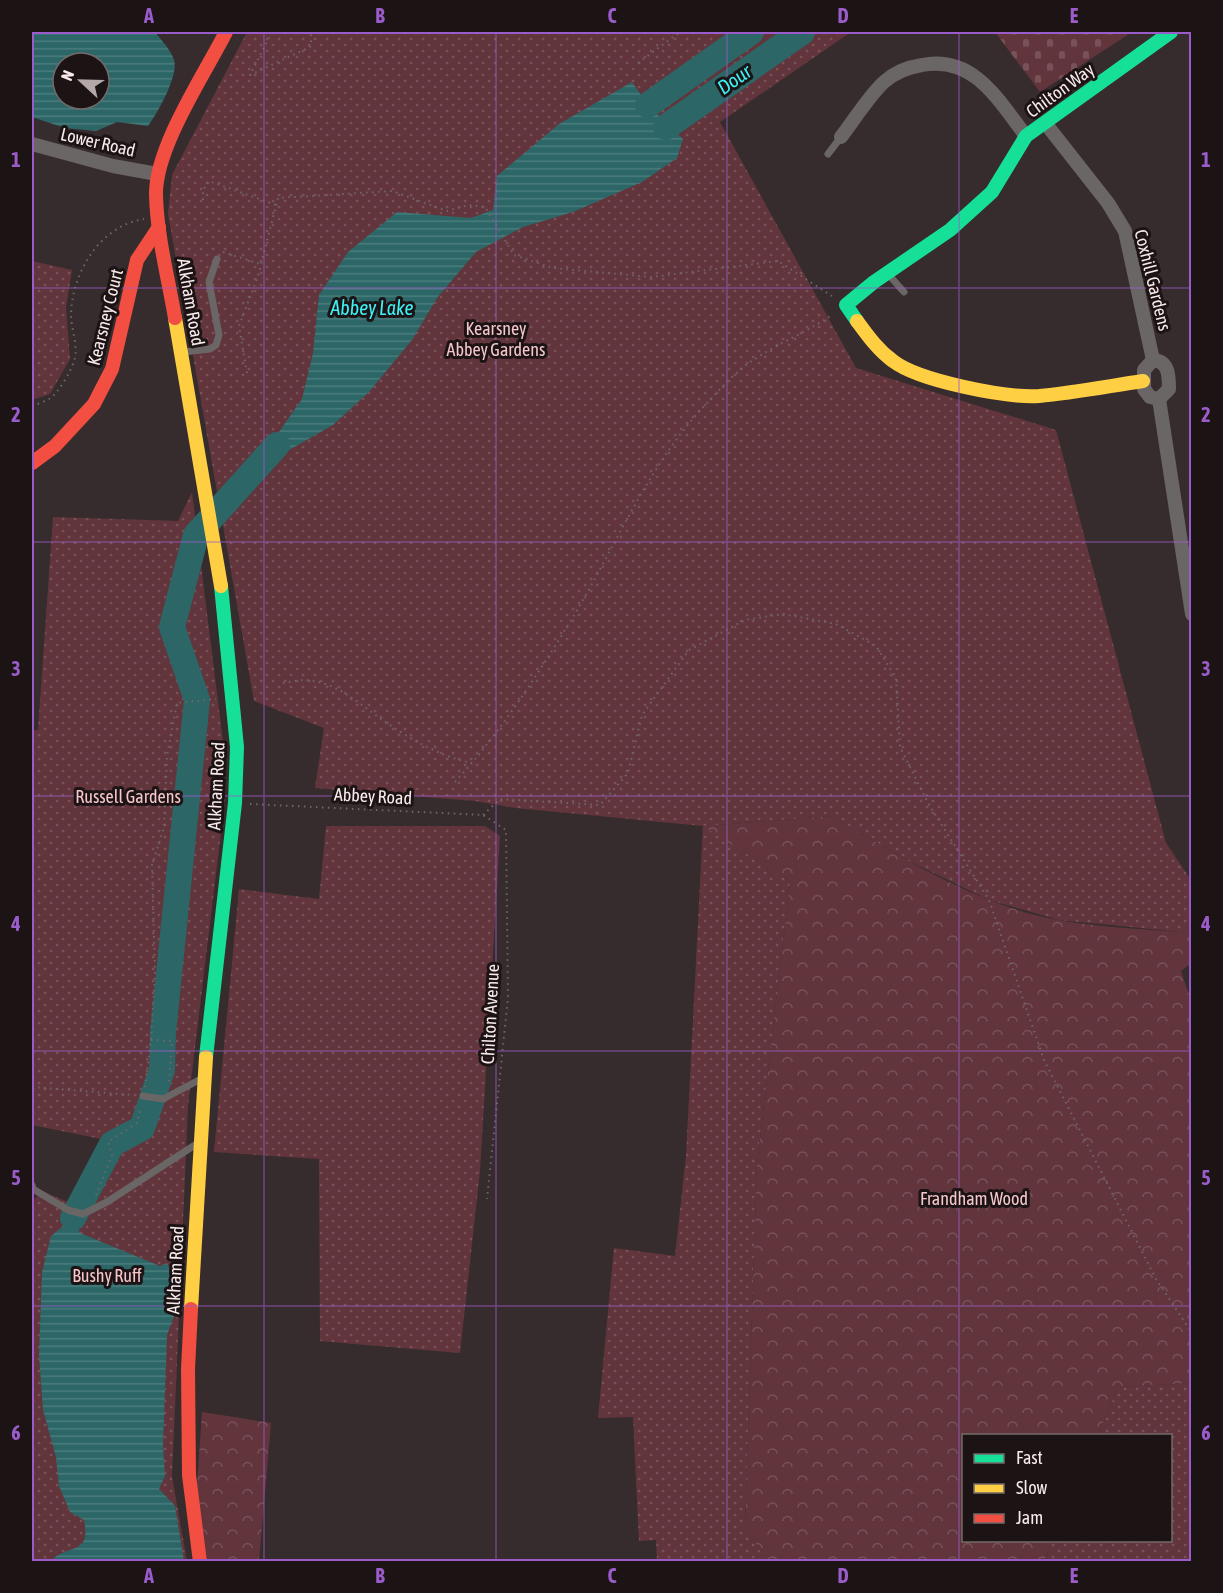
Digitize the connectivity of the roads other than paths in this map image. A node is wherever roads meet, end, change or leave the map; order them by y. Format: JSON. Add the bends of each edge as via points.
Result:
{"nodes":[{"id":1,"x":226,"y":32,"type":"edge"},
{"id":2,"x":1171,"y":32,"type":"edge"},
{"id":3,"x":1046,"y":124,"type":"junction"},
{"id":4,"x":1026,"y":136,"type":"junction"},
{"id":5,"x":841,"y":137,"type":"joint"},
{"id":6,"x":32,"y":144,"type":"edge"},
{"id":7,"x":828,"y":154,"type":"dead end"},
{"id":8,"x":157,"y":174,"type":"junction"},
{"id":9,"x":159,"y":222,"type":"junction"},
{"id":10,"x":217,"y":259,"type":"road end"},
{"id":11,"x":887,"y":273,"type":"junction"},
{"id":12,"x":904,"y":292,"type":"dead end"},
{"id":13,"x":181,"y":352,"type":"junction"},
{"id":14,"x":1153,"y":360,"type":"junction"},
{"id":15,"x":1143,"y":381,"type":"junction"},
{"id":16,"x":1160,"y":399,"type":"junction"},
{"id":17,"x":32,"y":463,"type":"edge"},
{"id":18,"x":1191,"y":615,"type":"edge"},
{"id":19,"x":204,"y":1078,"type":"junction"},
{"id":20,"x":143,"y":1096,"type":"road end"},
{"id":21,"x":200,"y":1141,"type":"junction"},
{"id":22,"x":32,"y":1185,"type":"edge"},
{"id":23,"x":200,"y":1562,"type":"edge"}],
"edges":[{"from":1,"to":8,"type":"street","name":"Alkham Road","via":[[163,154]]},
{"from":2,"to":3,"type":"street","name":"Chilton Way"},
{"from":3,"to":4,"type":"street","name":"Chilton Way"},
{"from":3,"to":14,"type":"street","name":"Coxhill Gardens","via":[[1125,231]]},
{"from":4,"to":5,"type":"street","via":[[975,75],[957,66],[932,63],[909,67],[885,82]]},
{"from":4,"to":11,"type":"street","name":"Chilton Way","via":[[992,192],[950,230]]},
{"from":5,"to":7,"type":"lane"},
{"from":6,"to":8,"type":"street","name":"Lower Road"},
{"from":8,"to":9,"type":"street","name":"Alkham Road"},
{"from":9,"to":13,"type":"street","name":"Alkham Road"},
{"from":9,"to":17,"type":"street","name":"Kearsney Court","via":[[137,260],[112,369],[94,404],[56,446]]},
{"from":10,"to":13,"type":"lane","via":[[209,282],[219,335],[216,345]]},
{"from":11,"to":12,"type":"lane"},
{"from":11,"to":15,"type":"street","name":"Chilton Way","via":[[846,305],[872,342],[895,363],[974,389],[1036,396]]},
{"from":13,"to":19,"type":"street","name":"Alkham Road","via":[[219,567],[237,747],[235,803]]},
{"from":14,"to":15,"type":"street","via":[[1144,370]]},
{"from":14,"to":16,"type":"street","name":"Coxhill Gardens","via":[[1166,366],[1169,375],[1169,389]]},
{"from":15,"to":16,"type":"street","via":[[1150,397]]},
{"from":16,"to":18,"type":"street","name":"Coxhill Gardens"},
{"from":19,"to":20,"type":"lane","via":[[164,1099]]},
{"from":19,"to":21,"type":"street","name":"Alkham Road"},
{"from":21,"to":22,"type":"lane","via":[[86,1213],[68,1210]]},
{"from":21,"to":23,"type":"street","name":"Alkham Road","via":[[188,1369],[189,1475]]}]}
